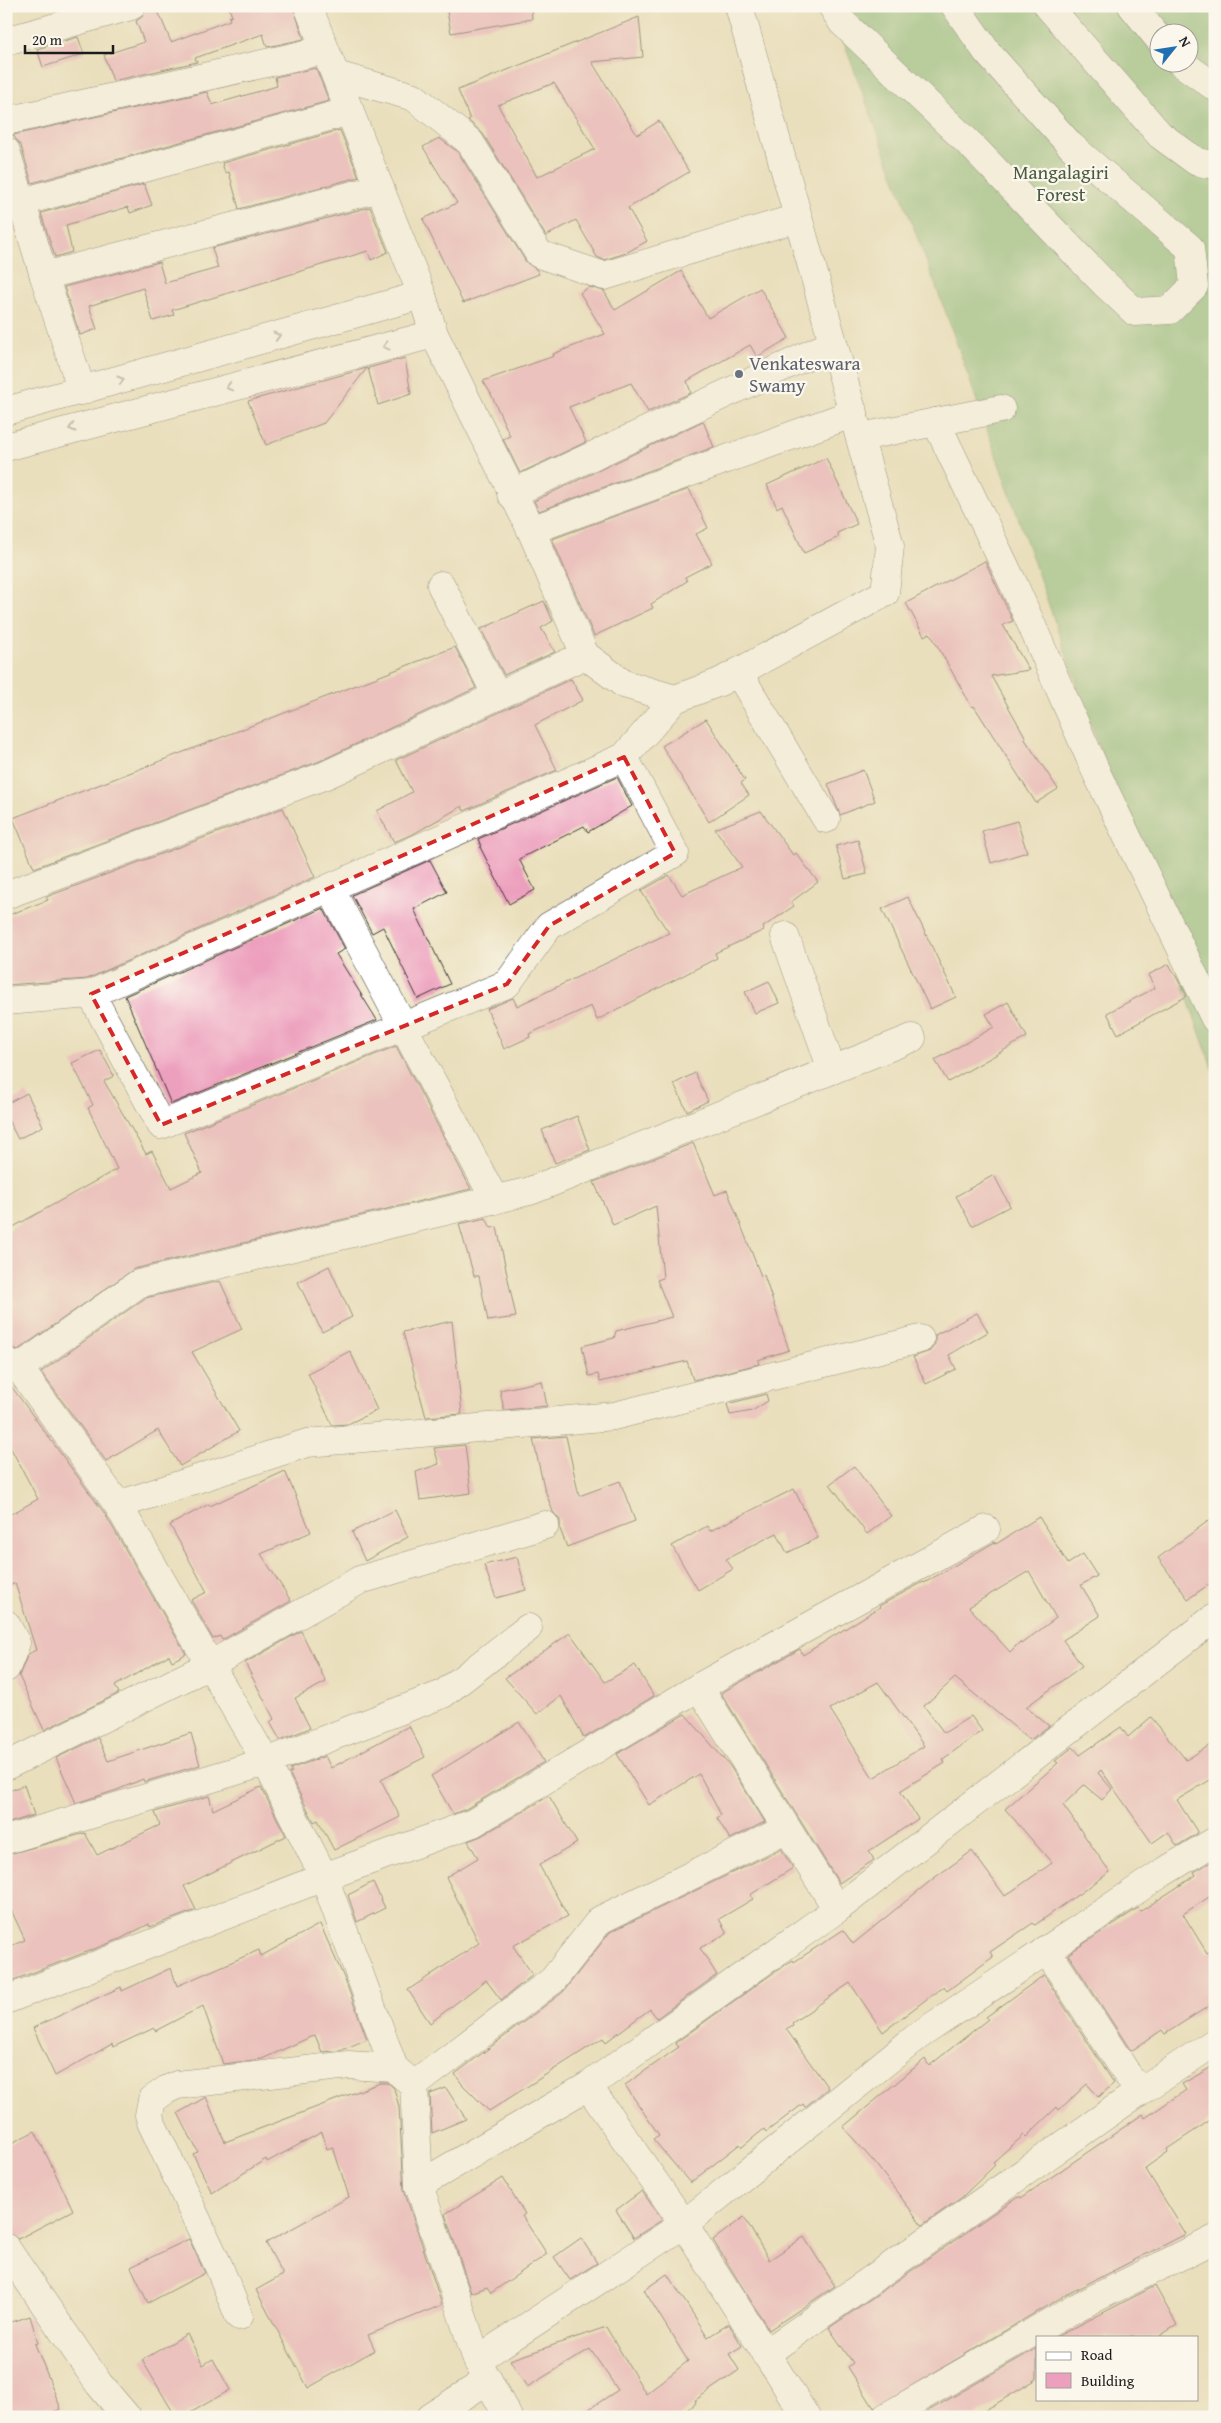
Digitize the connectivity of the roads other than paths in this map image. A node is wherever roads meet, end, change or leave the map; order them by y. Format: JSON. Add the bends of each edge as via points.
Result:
{"nodes":[{"id":1,"x":131,"y":6,"type":"edge"},
{"id":2,"x":308,"y":6,"type":"edge"},
{"id":3,"x":739,"y":6,"type":"edge"},
{"id":4,"x":832,"y":6,"type":"edge"},
{"id":5,"x":955,"y":6,"type":"edge"},
{"id":6,"x":1048,"y":6,"type":"edge"},
{"id":7,"x":1132,"y":6,"type":"edge"},
{"id":8,"x":1148,"y":26,"type":"edge"},
{"id":9,"x":6,"y":41,"type":"edge"},
{"id":10,"x":325,"y":50,"type":"junction"},
{"id":11,"x":1194,"y":72,"type":"edge"},
{"id":12,"x":336,"y":75,"type":"junction"},
{"id":13,"x":1215,"y":87,"type":"edge"},
{"id":14,"x":350,"y":111,"type":"junction"},
{"id":15,"x":6,"y":121,"type":"edge"},
{"id":16,"x":6,"y":150,"type":"edge"},
{"id":17,"x":1215,"y":165,"type":"edge"},
{"id":18,"x":380,"y":188,"type":"junction"},
{"id":19,"x":22,"y":202,"type":"junction"},
{"id":20,"x":797,"y":218,"type":"junction"},
{"id":21,"x":44,"y":276,"type":"junction"},
{"id":22,"x":422,"y":296,"type":"junction"},
{"id":23,"x":434,"y":334,"type":"junction"},
{"id":24,"x":832,"y":344,"type":"junction"},
{"id":25,"x":82,"y":391,"type":"junction"},
{"id":26,"x":1001,"y":409,"type":"dead end"},
{"id":27,"x":6,"y":411,"type":"edge"},
{"id":28,"x":936,"y":422,"type":"junction"},
{"id":29,"x":858,"y":425,"type":"junction"},
{"id":30,"x":6,"y":447,"type":"edge"},
{"id":31,"x":512,"y":494,"type":"junction"},
{"id":32,"x":531,"y":530,"type":"junction"},
{"id":33,"x":441,"y":585,"type":"dead end"},
{"id":34,"x":585,"y":654,"type":"junction"},
{"id":35,"x":738,"y":672,"type":"junction"},
{"id":36,"x":497,"y":696,"type":"junction"},
{"id":37,"x":675,"y":699,"type":"junction"},
{"id":38,"x":624,"y":757,"type":"junction"},
{"id":39,"x":826,"y":819,"type":"dead end"},
{"id":40,"x":330,"y":888,"type":"junction"},
{"id":41,"x":6,"y":895,"type":"edge"},
{"id":42,"x":785,"y":936,"type":"dead end"},
{"id":43,"x":91,"y":994,"type":"junction"},
{"id":44,"x":6,"y":1001,"type":"edge"},
{"id":45,"x":1215,"y":1019,"type":"edge"},
{"id":46,"x":404,"y":1026,"type":"junction"},
{"id":47,"x":912,"y":1038,"type":"dead end"},
{"id":48,"x":832,"y":1070,"type":"junction"},
{"id":49,"x":495,"y":1200,"type":"junction"},
{"id":50,"x":920,"y":1338,"type":"dead end"},
{"id":51,"x":13,"y":1365,"type":"edge"},
{"id":52,"x":118,"y":1506,"type":"junction"},
{"id":53,"x":545,"y":1525,"type":"dead end"},
{"id":54,"x":986,"y":1529,"type":"dead end"},
{"id":55,"x":1215,"y":1617,"type":"edge"},
{"id":56,"x":6,"y":1624,"type":"edge"},
{"id":57,"x":528,"y":1628,"type":"dead end"},
{"id":58,"x":210,"y":1665,"type":"junction"},
{"id":59,"x":6,"y":1668,"type":"edge"},
{"id":60,"x":699,"y":1687,"type":"junction"},
{"id":61,"x":266,"y":1762,"type":"junction"},
{"id":62,"x":6,"y":1766,"type":"edge"},
{"id":63,"x":786,"y":1829,"type":"junction"},
{"id":64,"x":6,"y":1840,"type":"edge"},
{"id":65,"x":1215,"y":1841,"type":"edge"},
{"id":66,"x":324,"y":1877,"type":"junction"},
{"id":67,"x":837,"y":1908,"type":"junction"},
{"id":68,"x":1046,"y":1949,"type":"junction"},
{"id":69,"x":6,"y":2000,"type":"edge"},
{"id":70,"x":1215,"y":2042,"type":"edge"},
{"id":71,"x":404,"y":2076,"type":"junction"},
{"id":72,"x":588,"y":2086,"type":"junction"},
{"id":73,"x":1139,"y":2092,"type":"junction"},
{"id":74,"x":419,"y":2185,"type":"junction"},
{"id":75,"x":684,"y":2224,"type":"junction"},
{"id":76,"x":1215,"y":2239,"type":"edge"},
{"id":77,"x":6,"y":2248,"type":"edge"},
{"id":78,"x":239,"y":2316,"type":"dead end"},
{"id":79,"x":765,"y":2354,"type":"junction"},
{"id":80,"x":482,"y":2370,"type":"junction"},
{"id":81,"x":127,"y":2417,"type":"edge"},
{"id":82,"x":430,"y":2417,"type":"edge"},
{"id":83,"x":508,"y":2417,"type":"edge"},
{"id":84,"x":806,"y":2417,"type":"edge"},
{"id":85,"x":886,"y":2417,"type":"edge"}],
"edges":[{"from":1,"to":9,"type":"street"},
{"from":2,"to":10,"type":"street"},
{"from":3,"to":20,"type":"street"},
{"from":4,"to":5,"type":"street","via":[[842,22],[974,148],[1135,312],[1170,310],[1194,286],[1190,248],[1071,146],[987,52]]},
{"from":6,"to":17,"type":"street","via":[[1160,134],[1197,162]]},
{"from":7,"to":8,"type":"street"},
{"from":10,"to":12,"type":"street"},
{"from":10,"to":15,"type":"street"},
{"from":11,"to":13,"type":"street"},
{"from":12,"to":14,"type":"street"},
{"from":12,"to":20,"type":"street","via":[[414,97],[470,142],[539,254],[604,276]]},
{"from":14,"to":18,"type":"street"},
{"from":14,"to":19,"type":"street"},
{"from":16,"to":19,"type":"street"},
{"from":18,"to":21,"type":"street"},
{"from":18,"to":22,"type":"street"},
{"from":19,"to":21,"type":"street"},
{"from":20,"to":24,"type":"street"},
{"from":21,"to":25,"type":"street"},
{"from":22,"to":23,"type":"street"},
{"from":25,"to":22,"type":"street","one_way":true},
{"from":23,"to":30,"type":"street","one_way":true},
{"from":23,"to":31,"type":"street"},
{"from":24,"to":29,"type":"street"},
{"from":24,"to":31,"type":"street"},
{"from":25,"to":27,"type":"street"},
{"from":26,"to":28,"type":"street"},
{"from":28,"to":29,"type":"street"},
{"from":28,"to":45,"type":"street","via":[[1014,585],[1098,776]]},
{"from":29,"to":32,"type":"street"},
{"from":29,"to":35,"type":"street","via":[[890,546],[885,593]]},
{"from":31,"to":32,"type":"street"},
{"from":32,"to":34,"type":"street"},
{"from":33,"to":36,"type":"street"},
{"from":34,"to":36,"type":"street"},
{"from":34,"to":37,"type":"street","via":[[624,684]]},
{"from":35,"to":37,"type":"street"},
{"from":35,"to":39,"type":"street"},
{"from":36,"to":41,"type":"street","via":[[326,775]]},
{"from":37,"to":38,"type":"street"},
{"from":38,"to":40,"type":"street"},
{"from":38,"to":46,"type":"street","via":[[675,853],[549,926],[507,984]]},
{"from":40,"to":43,"type":"street"},
{"from":40,"to":46,"type":"street"},
{"from":42,"to":48,"type":"street"},
{"from":43,"to":44,"type":"street"},
{"from":43,"to":46,"type":"street","via":[[161,1125]]},
{"from":46,"to":49,"type":"street"},
{"from":47,"to":48,"type":"street"},
{"from":48,"to":49,"type":"street","via":[[530,1191]]},
{"from":49,"to":51,"type":"street","via":[[138,1284]]},
{"from":50,"to":52,"type":"street","via":[[614,1416],[307,1443]]},
{"from":51,"to":52,"type":"street"},
{"from":52,"to":58,"type":"street"},
{"from":53,"to":58,"type":"street","via":[[360,1580]]},
{"from":54,"to":60,"type":"street"},
{"from":55,"to":67,"type":"street"},
{"from":56,"to":59,"type":"street","via":[[16,1643]]},
{"from":57,"to":61,"type":"street","via":[[443,1694]]},
{"from":58,"to":61,"type":"street"},
{"from":58,"to":62,"type":"street"},
{"from":60,"to":63,"type":"street"},
{"from":60,"to":66,"type":"street","via":[[473,1823]]},
{"from":61,"to":64,"type":"street"},
{"from":61,"to":66,"type":"street"},
{"from":63,"to":67,"type":"street"},
{"from":63,"to":71,"type":"street","via":[[600,1920],[553,1980]]},
{"from":65,"to":68,"type":"street"},
{"from":66,"to":69,"type":"street"},
{"from":66,"to":71,"type":"street"},
{"from":67,"to":72,"type":"street"},
{"from":68,"to":73,"type":"street"},
{"from":68,"to":75,"type":"street","via":[[918,2036]]},
{"from":70,"to":73,"type":"street"},
{"from":71,"to":74,"type":"street"},
{"from":71,"to":78,"type":"street","via":[[349,2065],[177,2085],[152,2100],[151,2122]]},
{"from":72,"to":74,"type":"street"},
{"from":72,"to":75,"type":"street"},
{"from":73,"to":79,"type":"street"},
{"from":74,"to":80,"type":"street"},
{"from":75,"to":79,"type":"street"},
{"from":75,"to":80,"type":"street"},
{"from":76,"to":85,"type":"street","via":[[1075,2308]]},
{"from":77,"to":81,"type":"street","via":[[99,2384]]},
{"from":79,"to":84,"type":"street"},
{"from":80,"to":82,"type":"street"},
{"from":80,"to":83,"type":"street"}]}
